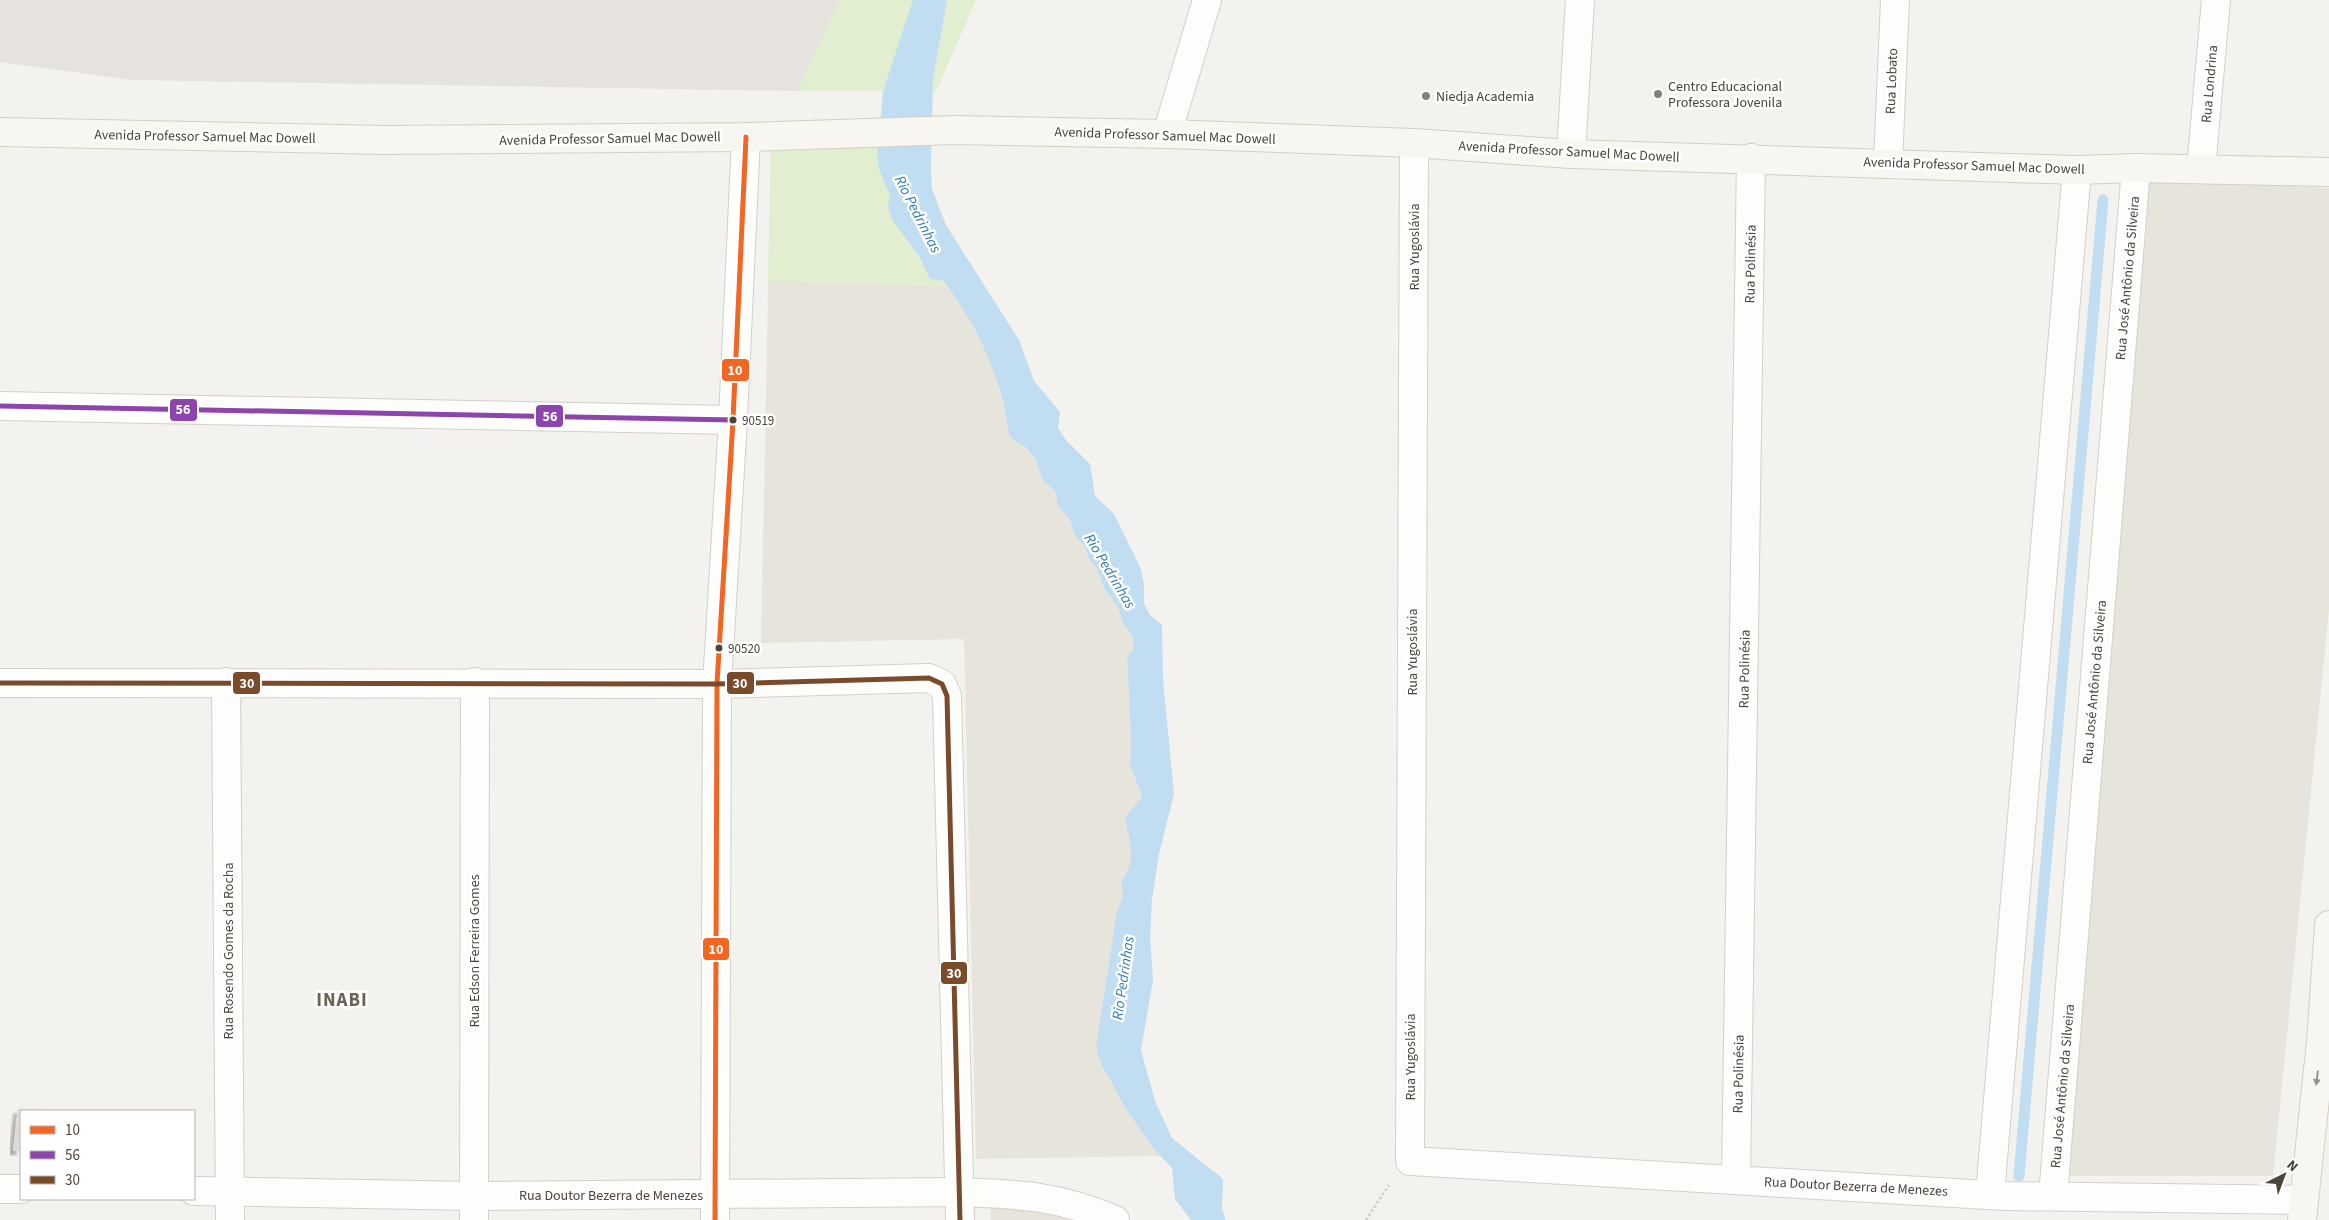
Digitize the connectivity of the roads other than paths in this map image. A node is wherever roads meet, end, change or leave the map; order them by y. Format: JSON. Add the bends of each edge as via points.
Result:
{"nodes":[{"id":1,"x":1207,"y":0,"type":"edge"},
{"id":2,"x":1580,"y":0,"type":"edge"},
{"id":3,"x":1895,"y":0,"type":"edge"},
{"id":4,"x":2216,"y":0,"type":"edge"},
{"id":5,"x":0,"y":132,"type":"edge"},
{"id":6,"x":1167,"y":134,"type":"junction"},
{"id":7,"x":746,"y":137,"type":"junction"},
{"id":8,"x":1414,"y":143,"type":"junction"},
{"id":9,"x":1571,"y":154,"type":"junction"},
{"id":10,"x":1751,"y":158,"type":"junction"},
{"id":11,"x":1888,"y":163,"type":"junction"},
{"id":12,"x":2136,"y":168,"type":"junction"},
{"id":13,"x":2201,"y":169,"type":"junction"},
{"id":14,"x":2077,"y":170,"type":"junction"},
{"id":15,"x":2329,"y":172,"type":"edge"},
{"id":16,"x":0,"y":406,"type":"edge"},
{"id":17,"x":733,"y":420,"type":"junction"},
{"id":18,"x":0,"y":682,"type":"edge"},
{"id":19,"x":226,"y":682,"type":"junction"},
{"id":20,"x":475,"y":682,"type":"junction"},
{"id":21,"x":717,"y":684,"type":"junction"},
{"id":22,"x":2329,"y":925,"type":"edge"},
{"id":23,"x":2325,"y":1044,"type":"edge"},
{"id":24,"x":1410,"y":1161,"type":"joint"},
{"id":25,"x":1736,"y":1179,"type":"junction"},
{"id":26,"x":0,"y":1189,"type":"edge"},
{"id":27,"x":20,"y":1189,"type":"edge"},
{"id":28,"x":195,"y":1191,"type":"edge"},
{"id":29,"x":230,"y":1192,"type":"junction"},
{"id":30,"x":960,"y":1192,"type":"junction"},
{"id":31,"x":2053,"y":1196,"type":"junction"},
{"id":32,"x":1999,"y":1203,"type":"edge"},
{"id":33,"x":715,"y":1207,"type":"edge"},
{"id":34,"x":474,"y":1208,"type":"edge"},
{"id":35,"x":2302,"y":1210,"type":"edge"},
{"id":36,"x":230,"y":1220,"type":"edge"},
{"id":37,"x":960,"y":1220,"type":"edge"},
{"id":38,"x":1115,"y":1220,"type":"edge"}],
"edges":[{"from":1,"to":6,"type":"street"},
{"from":2,"to":9,"type":"street"},
{"from":3,"to":11,"type":"street","name":"Rua Lobato"},
{"from":4,"to":13,"type":"street","name":"Rua Londrina"},
{"from":5,"to":7,"type":"street","name":"Avenida Professor Samuel Mac Dowell","via":[[385,140]]},
{"from":6,"to":7,"type":"street","name":"Avenida Professor Samuel Mac Dowell","via":[[955,130]]},
{"from":6,"to":8,"type":"street","name":"Avenida Professor Samuel Mac Dowell"},
{"from":7,"to":17,"type":"street"},
{"from":8,"to":9,"type":"street","name":"Avenida Professor Samuel Mac Dowell"},
{"from":8,"to":24,"type":"street","name":"Rua Yugoslávia"},
{"from":9,"to":10,"type":"street","name":"Avenida Professor Samuel Mac Dowell"},
{"from":10,"to":11,"type":"street","name":"Avenida Professor Samuel Mac Dowell"},
{"from":10,"to":25,"type":"street","name":"Rua Polinésia"},
{"from":11,"to":14,"type":"street","name":"Avenida Professor Samuel Mac Dowell"},
{"from":12,"to":13,"type":"street","name":"Avenida Professor Samuel Mac Dowell"},
{"from":12,"to":14,"type":"street","name":"Avenida Professor Samuel Mac Dowell"},
{"from":12,"to":31,"type":"street","name":"Rua José Antônio da Silveira"},
{"from":13,"to":15,"type":"street","name":"Avenida Professor Samuel Mac Dowell"},
{"from":14,"to":32,"type":"street"},
{"from":16,"to":17,"type":"street"},
{"from":17,"to":21,"type":"street"},
{"from":18,"to":19,"type":"street"},
{"from":19,"to":20,"type":"street"},
{"from":19,"to":29,"type":"street","name":"Rua Rosendo Gomes da Rocha"},
{"from":20,"to":21,"type":"street"},
{"from":20,"to":34,"type":"street","name":"Rua Edson Ferreira Gomes"},
{"from":21,"to":30,"type":"street","via":[[929,678],[942,684],[947,696]]},
{"from":21,"to":33,"type":"street"},
{"from":22,"to":23,"type":"street"},
{"from":23,"to":35,"type":"street","one_way":true},
{"from":24,"to":25,"type":"street","name":"Rua Doutor Bezerra de Menezes"},
{"from":25,"to":32,"type":"street","name":"Rua Doutor Bezerra de Menezes"},
{"from":26,"to":27,"type":"street"},
{"from":28,"to":29,"type":"street","name":"Rua Doutor Bezerra de Menezes"},
{"from":29,"to":34,"type":"street","name":"Rua Doutor Bezerra de Menezes"},
{"from":29,"to":36,"type":"street","name":"Rua Rosendo Gomes da Rocha"},
{"from":30,"to":33,"type":"street","name":"Rua Doutor Bezerra de Menezes"},
{"from":30,"to":37,"type":"street"},
{"from":30,"to":38,"type":"street","name":"Rua Doutor Bezerra de Menezes","via":[[1030,1195],[1086,1207]]},
{"from":31,"to":32,"type":"street","name":"Rua Doutor Bezerra de Menezes"},
{"from":31,"to":35,"type":"street","name":"Rua Doutor Bezerra de Menezes"},
{"from":33,"to":34,"type":"street","name":"Rua Doutor Bezerra de Menezes"}]}
